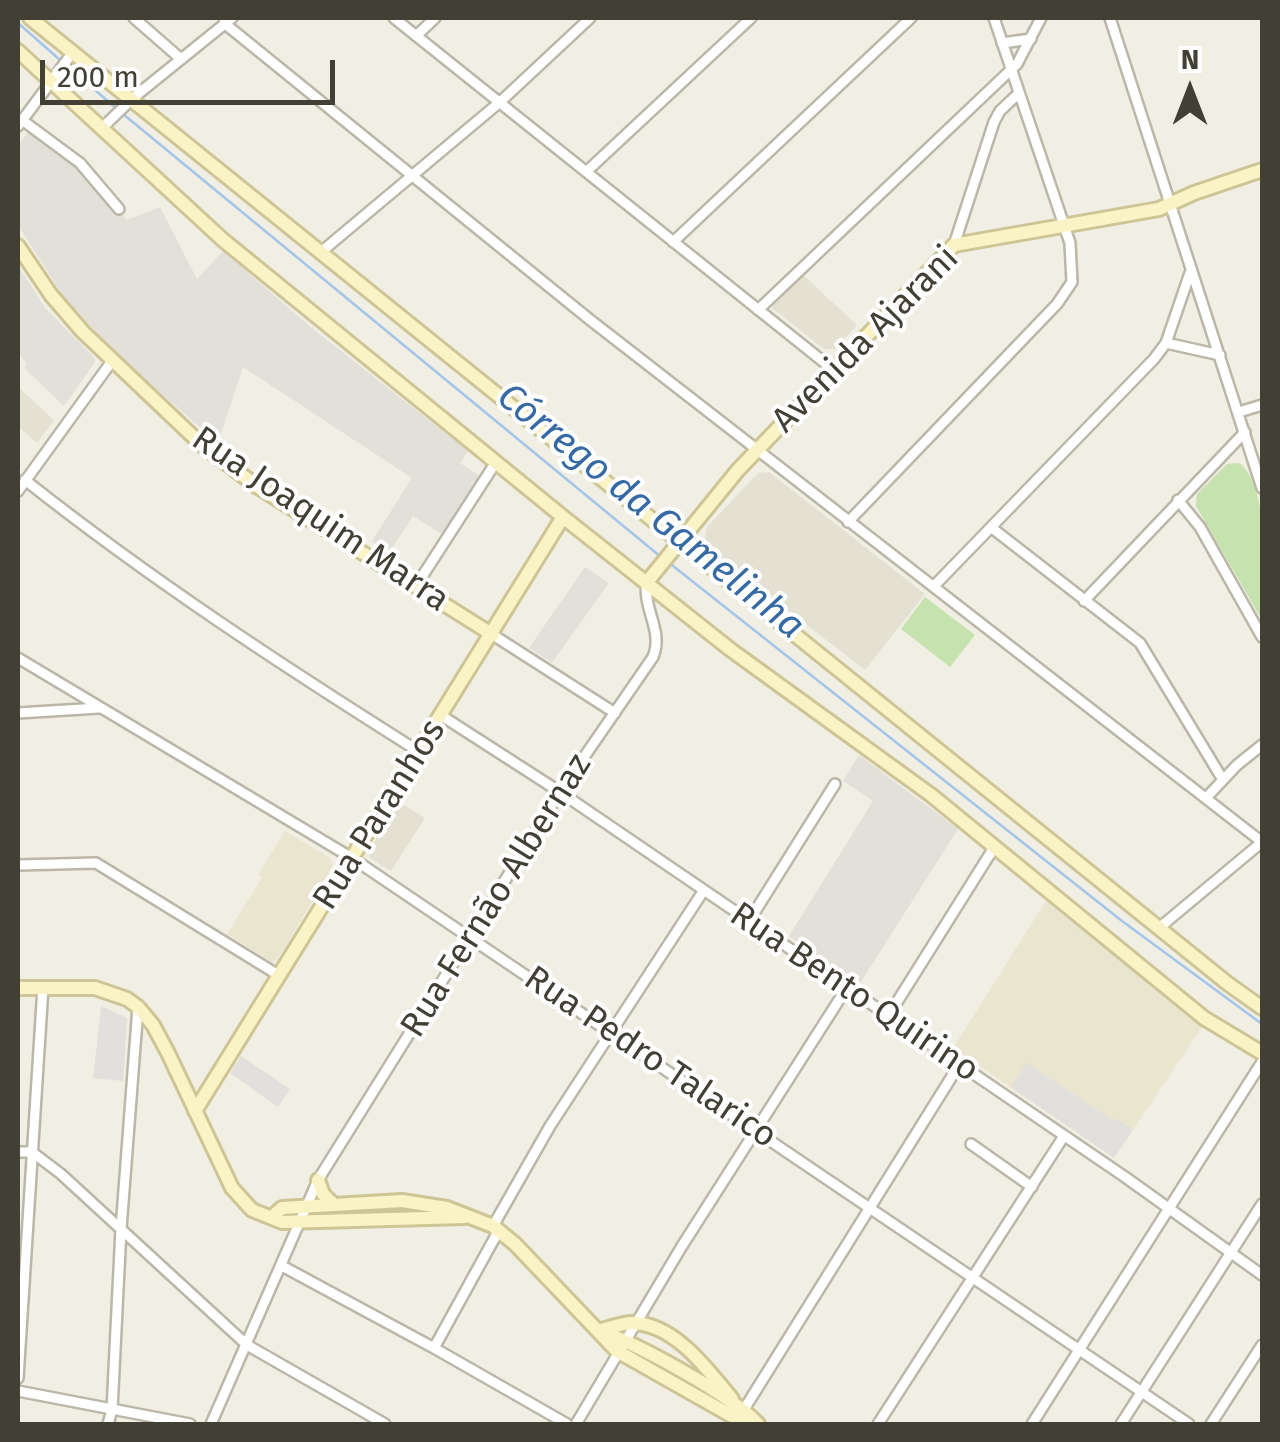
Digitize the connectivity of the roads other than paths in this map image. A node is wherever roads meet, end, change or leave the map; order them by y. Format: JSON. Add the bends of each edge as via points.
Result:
{"nodes":[{"id":1,"x":30,"y":18,"type":"edge"},
{"id":2,"x":134,"y":18,"type":"edge"},
{"id":3,"x":394,"y":18,"type":"edge"},
{"id":4,"x":435,"y":18,"type":"edge"},
{"id":5,"x":590,"y":18,"type":"edge"},
{"id":6,"x":751,"y":18,"type":"edge"},
{"id":7,"x":911,"y":18,"type":"edge"},
{"id":8,"x":994,"y":18,"type":"edge"},
{"id":9,"x":1041,"y":18,"type":"edge"},
{"id":10,"x":1110,"y":18,"type":"edge"},
{"id":11,"x":228,"y":20,"type":"edge"},
{"id":12,"x":416,"y":36,"type":"junction"},
{"id":13,"x":1031,"y":38,"type":"junction"},
{"id":14,"x":1002,"y":42,"type":"junction"},
{"id":15,"x":18,"y":51,"type":"edge"},
{"id":16,"x":70,"y":55,"type":"junction"},
{"id":17,"x":182,"y":59,"type":"junction"},
{"id":18,"x":1011,"y":69,"type":"junction"},
{"id":19,"x":56,"y":75,"type":"junction"},
{"id":20,"x":1019,"y":93,"type":"junction"},
{"id":21,"x":133,"y":98,"type":"junction"},
{"id":22,"x":500,"y":102,"type":"junction"},
{"id":23,"x":20,"y":123,"type":"edge"},
{"id":24,"x":102,"y":128,"type":"junction"},
{"id":25,"x":1262,"y":170,"type":"edge"},
{"id":26,"x":586,"y":172,"type":"junction"},
{"id":27,"x":412,"y":176,"type":"junction"},
{"id":28,"x":1171,"y":205,"type":"junction"},
{"id":29,"x":119,"y":209,"type":"dead end"},
{"id":30,"x":1064,"y":226,"type":"junction"},
{"id":31,"x":673,"y":242,"type":"junction"},
{"id":32,"x":954,"y":245,"type":"junction"},
{"id":33,"x":18,"y":246,"type":"edge"},
{"id":34,"x":321,"y":252,"type":"junction"},
{"id":35,"x":1191,"y":270,"type":"junction"},
{"id":36,"x":758,"y":310,"type":"junction"},
{"id":37,"x":1166,"y":343,"type":"junction"},
{"id":38,"x":1220,"y":355,"type":"junction"},
{"id":39,"x":112,"y":361,"type":"junction"},
{"id":40,"x":835,"y":371,"type":"junction"},
{"id":41,"x":1262,"y":405,"type":"edge"},
{"id":42,"x":1238,"y":412,"type":"junction"},
{"id":43,"x":1245,"y":432,"type":"junction"},
{"id":44,"x":756,"y":450,"type":"junction"},
{"id":45,"x":496,"y":462,"type":"junction"},
{"id":46,"x":25,"y":480,"type":"junction"},
{"id":47,"x":1262,"y":488,"type":"edge"},
{"id":48,"x":18,"y":491,"type":"edge"},
{"id":49,"x":1178,"y":500,"type":"junction"},
{"id":50,"x":564,"y":518,"type":"junction"},
{"id":51,"x":848,"y":522,"type":"junction"},
{"id":52,"x":992,"y":528,"type":"junction"},
{"id":53,"x":679,"y":540,"type":"junction"},
{"id":54,"x":646,"y":582,"type":"junction"},
{"id":55,"x":416,"y":586,"type":"junction"},
{"id":56,"x":934,"y":586,"type":"junction"},
{"id":57,"x":1084,"y":601,"type":"junction"},
{"id":58,"x":494,"y":635,"type":"junction"},
{"id":59,"x":1262,"y":637,"type":"edge"},
{"id":60,"x":18,"y":658,"type":"edge"},
{"id":61,"x":102,"y":708,"type":"junction"},
{"id":62,"x":18,"y":713,"type":"edge"},
{"id":63,"x":614,"y":713,"type":"junction"},
{"id":64,"x":442,"y":716,"type":"junction"},
{"id":65,"x":1262,"y":745,"type":"edge"},
{"id":66,"x":418,"y":751,"type":"junction"},
{"id":67,"x":1223,"y":780,"type":"junction"},
{"id":68,"x":835,"y":784,"type":"dead end"},
{"id":69,"x":560,"y":792,"type":"junction"},
{"id":70,"x":1206,"y":798,"type":"junction"},
{"id":71,"x":1262,"y":842,"type":"edge"},
{"id":72,"x":996,"y":846,"type":"junction"},
{"id":73,"x":352,"y":858,"type":"junction"},
{"id":74,"x":18,"y":866,"type":"edge"},
{"id":75,"x":704,"y":890,"type":"junction"},
{"id":76,"x":749,"y":921,"type":"junction"},
{"id":77,"x":1160,"y":928,"type":"junction"},
{"id":78,"x":470,"y":938,"type":"junction"},
{"id":79,"x":280,"y":976,"type":"junction"},
{"id":80,"x":43,"y":987,"type":"junction"},
{"id":81,"x":18,"y":988,"type":"edge"},
{"id":82,"x":846,"y":989,"type":"junction"},
{"id":83,"x":138,"y":1007,"type":"junction"},
{"id":84,"x":1262,"y":1008,"type":"edge"},
{"id":85,"x":888,"y":1018,"type":"junction"},
{"id":86,"x":611,"y":1031,"type":"junction"},
{"id":87,"x":1262,"y":1053,"type":"edge"},
{"id":88,"x":1262,"y":1062,"type":"edge"},
{"id":89,"x":960,"y":1065,"type":"junction"},
{"id":90,"x":194,"y":1111,"type":"junction"},
{"id":91,"x":756,"y":1129,"type":"junction"},
{"id":92,"x":1064,"y":1136,"type":"junction"},
{"id":93,"x":972,"y":1144,"type":"dead end"},
{"id":94,"x":18,"y":1152,"type":"edge"},
{"id":95,"x":32,"y":1152,"type":"junction"},
{"id":96,"x":318,"y":1180,"type":"junction"},
{"id":97,"x":1032,"y":1187,"type":"junction"},
{"id":98,"x":333,"y":1204,"type":"junction"},
{"id":99,"x":1262,"y":1204,"type":"edge"},
{"id":100,"x":307,"y":1206,"type":"junction"},
{"id":101,"x":871,"y":1208,"type":"junction"},
{"id":102,"x":1169,"y":1209,"type":"junction"},
{"id":103,"x":272,"y":1217,"type":"junction"},
{"id":104,"x":465,"y":1217,"type":"junction"},
{"id":105,"x":301,"y":1222,"type":"junction"},
{"id":106,"x":496,"y":1228,"type":"junction"},
{"id":107,"x":121,"y":1229,"type":"junction"},
{"id":108,"x":1231,"y":1253,"type":"junction"},
{"id":109,"x":282,"y":1266,"type":"junction"},
{"id":110,"x":1262,"y":1275,"type":"edge"},
{"id":111,"x":974,"y":1278,"type":"junction"},
{"id":112,"x":634,"y":1323,"type":"junction"},
{"id":113,"x":600,"y":1331,"type":"junction"},
{"id":114,"x":247,"y":1344,"type":"junction"},
{"id":115,"x":621,"y":1345,"type":"junction"},
{"id":116,"x":1262,"y":1345,"type":"edge"},
{"id":117,"x":434,"y":1348,"type":"junction"},
{"id":118,"x":1079,"y":1351,"type":"junction"},
{"id":119,"x":18,"y":1378,"type":"edge"},
{"id":120,"x":18,"y":1391,"type":"edge"},
{"id":121,"x":1142,"y":1393,"type":"junction"},
{"id":122,"x":112,"y":1410,"type":"junction"},
{"id":123,"x":744,"y":1418,"type":"edge"},
{"id":124,"x":108,"y":1424,"type":"edge"},
{"id":125,"x":190,"y":1424,"type":"edge"},
{"id":126,"x":212,"y":1424,"type":"edge"},
{"id":127,"x":385,"y":1424,"type":"edge"},
{"id":128,"x":567,"y":1424,"type":"edge"},
{"id":129,"x":576,"y":1424,"type":"edge"},
{"id":130,"x":758,"y":1424,"type":"edge"},
{"id":131,"x":878,"y":1424,"type":"edge"},
{"id":132,"x":1032,"y":1424,"type":"edge"},
{"id":133,"x":1121,"y":1424,"type":"edge"},
{"id":134,"x":1190,"y":1424,"type":"edge"},
{"id":135,"x":1211,"y":1424,"type":"edge"}],
"edges":[{"from":1,"to":16,"type":"street"},
{"from":2,"to":17,"type":"street"},
{"from":3,"to":12,"type":"street"},
{"from":4,"to":12,"type":"street"},
{"from":5,"to":22,"type":"street"},
{"from":6,"to":26,"type":"street"},
{"from":7,"to":31,"type":"street"},
{"from":8,"to":14,"type":"street"},
{"from":9,"to":13,"type":"street"},
{"from":10,"to":28,"type":"street"},
{"from":11,"to":17,"type":"street"},
{"from":11,"to":27,"type":"street"},
{"from":12,"to":22,"type":"street"},
{"from":13,"to":14,"type":"street"},
{"from":13,"to":18,"type":"street"},
{"from":14,"to":18,"type":"street"},
{"from":15,"to":19,"type":"street"},
{"from":16,"to":19,"type":"street"},
{"from":16,"to":21,"type":"street"},
{"from":17,"to":21,"type":"street"},
{"from":18,"to":20,"type":"street"},
{"from":18,"to":36,"type":"street"},
{"from":19,"to":23,"type":"street"},
{"from":19,"to":24,"type":"street"},
{"from":20,"to":30,"type":"street"},
{"from":20,"to":32,"type":"street","via":[[994,122]]},
{"from":21,"to":24,"type":"street"},
{"from":21,"to":34,"type":"street"},
{"from":22,"to":26,"type":"street"},
{"from":22,"to":27,"type":"street"},
{"from":23,"to":29,"type":"street","via":[[80,164]]},
{"from":24,"to":45,"type":"street","via":[[223,240]]},
{"from":25,"to":28,"type":"street","name":"Avenida Ajarani"},
{"from":26,"to":31,"type":"street"},
{"from":27,"to":34,"type":"street"},
{"from":27,"to":44,"type":"street"},
{"from":28,"to":30,"type":"street","name":"Avenida Ajarani"},
{"from":28,"to":35,"type":"street"},
{"from":30,"to":32,"type":"street","name":"Avenida Ajarani"},
{"from":30,"to":51,"type":"street","via":[[1074,269],[1066,294]]},
{"from":31,"to":36,"type":"street"},
{"from":32,"to":40,"type":"street","name":"Avenida Ajarani"},
{"from":33,"to":39,"type":"street","name":"Rua Joaquim Marra","via":[[51,296]]},
{"from":34,"to":53,"type":"street"},
{"from":35,"to":37,"type":"street"},
{"from":35,"to":38,"type":"street"},
{"from":36,"to":40,"type":"street"},
{"from":37,"to":38,"type":"street"},
{"from":37,"to":52,"type":"street"},
{"from":38,"to":42,"type":"street"},
{"from":39,"to":46,"type":"street"},
{"from":39,"to":55,"type":"street","name":"Rua Joaquim Marra","via":[[224,463]]},
{"from":40,"to":44,"type":"street","name":"Avenida Ajarani"},
{"from":41,"to":42,"type":"street"},
{"from":42,"to":43,"type":"street"},
{"from":43,"to":47,"type":"street"},
{"from":43,"to":49,"type":"street"},
{"from":44,"to":51,"type":"street"},
{"from":44,"to":53,"type":"street","name":"Avenida Ajarani"},
{"from":45,"to":50,"type":"street"},
{"from":45,"to":55,"type":"street"},
{"from":46,"to":48,"type":"street"},
{"from":46,"to":66,"type":"street","via":[[190,604]]},
{"from":49,"to":57,"type":"street"},
{"from":49,"to":59,"type":"street"},
{"from":50,"to":54,"type":"street"},
{"from":50,"to":58,"type":"street","name":"Rua Paranhos"},
{"from":51,"to":56,"type":"street"},
{"from":52,"to":56,"type":"street"},
{"from":52,"to":57,"type":"street"},
{"from":53,"to":54,"type":"street","name":"Avenida Ajarani"},
{"from":53,"to":77,"type":"street"},
{"from":54,"to":63,"type":"street","name":"Rua Fernão Albernaz","via":[[657,649]]},
{"from":54,"to":72,"type":"street"},
{"from":55,"to":58,"type":"street","name":"Rua Joaquim Marra"},
{"from":56,"to":70,"type":"street"},
{"from":57,"to":67,"type":"street","via":[[1146,649]]},
{"from":58,"to":63,"type":"street","name":"Rua Joaquim Marra"},
{"from":58,"to":64,"type":"street","name":"Rua Paranhos"},
{"from":60,"to":61,"type":"street","name":"Rua Pedro Talarico"},
{"from":61,"to":62,"type":"street"},
{"from":61,"to":73,"type":"street","name":"Rua Pedro Talarico"},
{"from":63,"to":69,"type":"street","name":"Rua Fernão Albernaz"},
{"from":64,"to":66,"type":"street","name":"Rua Paranhos"},
{"from":64,"to":69,"type":"street","name":"Rua Bento Quirino"},
{"from":65,"to":67,"type":"street"},
{"from":66,"to":73,"type":"street","name":"Rua Paranhos"},
{"from":67,"to":70,"type":"street"},
{"from":68,"to":76,"type":"street"},
{"from":69,"to":75,"type":"street","name":"Rua Bento Quirino"},
{"from":69,"to":78,"type":"street","name":"Rua Fernão Albernaz"},
{"from":70,"to":71,"type":"street"},
{"from":71,"to":77,"type":"street"},
{"from":72,"to":85,"type":"street"},
{"from":72,"to":87,"type":"street","via":[[1204,1018]]},
{"from":73,"to":78,"type":"street","name":"Rua Pedro Talarico"},
{"from":73,"to":79,"type":"street","name":"Rua Paranhos"},
{"from":74,"to":79,"type":"street","via":[[96,863]]},
{"from":75,"to":76,"type":"street","name":"Rua Bento Quirino"},
{"from":75,"to":86,"type":"street"},
{"from":76,"to":82,"type":"street","name":"Rua Bento Quirino"},
{"from":77,"to":84,"type":"street"},
{"from":78,"to":86,"type":"street","name":"Rua Pedro Talarico"},
{"from":78,"to":96,"type":"street","name":"Rua Fernão Albernaz"},
{"from":79,"to":90,"type":"street","name":"Rua Paranhos"},
{"from":80,"to":81,"type":"street"},
{"from":80,"to":83,"type":"street","via":[[95,988]]},
{"from":80,"to":95,"type":"street"},
{"from":82,"to":85,"type":"street","name":"Rua Bento Quirino"},
{"from":82,"to":91,"type":"street"},
{"from":83,"to":90,"type":"street","via":[[153,1024]]},
{"from":83,"to":107,"type":"street"},
{"from":85,"to":89,"type":"street","name":"Rua Bento Quirino"},
{"from":86,"to":91,"type":"street","name":"Rua Pedro Talarico"},
{"from":86,"to":106,"type":"street"},
{"from":88,"to":102,"type":"street"},
{"from":89,"to":92,"type":"street","name":"Rua Bento Quirino"},
{"from":89,"to":101,"type":"street"},
{"from":90,"to":103,"type":"street","via":[[232,1188],[252,1210]]},
{"from":91,"to":101,"type":"street","name":"Rua Pedro Talarico"},
{"from":91,"to":112,"type":"street"},
{"from":92,"to":97,"type":"street"},
{"from":92,"to":102,"type":"street","name":"Rua Bento Quirino"},
{"from":93,"to":97,"type":"street"},
{"from":94,"to":95,"type":"street"},
{"from":95,"to":107,"type":"street"},
{"from":95,"to":119,"type":"street"},
{"from":96,"to":98,"type":"street"},
{"from":96,"to":100,"type":"street","name":"Rua Fernão Albernaz"},
{"from":97,"to":111,"type":"street"},
{"from":98,"to":100,"type":"street"},
{"from":98,"to":104,"type":"street","via":[[402,1201]]},
{"from":99,"to":108,"type":"street"},
{"from":100,"to":103,"type":"street","via":[[282,1208]]},
{"from":100,"to":105,"type":"street","name":"Rua Fernão Albernaz"},
{"from":101,"to":111,"type":"street","name":"Rua Pedro Talarico"},
{"from":101,"to":123,"type":"street"},
{"from":102,"to":108,"type":"street","name":"Rua Bento Quirino"},
{"from":102,"to":118,"type":"street"},
{"from":103,"to":105,"type":"street"},
{"from":104,"to":105,"type":"street"},
{"from":104,"to":106,"type":"street"},
{"from":105,"to":109,"type":"street","name":"Rua Fernão Albernaz"},
{"from":106,"to":113,"type":"street"},
{"from":106,"to":117,"type":"street"},
{"from":107,"to":114,"type":"street"},
{"from":107,"to":122,"type":"street"},
{"from":108,"to":110,"type":"street","name":"Rua Bento Quirino"},
{"from":108,"to":121,"type":"street"},
{"from":109,"to":114,"type":"street","name":"Rua Fernão Albernaz"},
{"from":109,"to":117,"type":"street"},
{"from":111,"to":118,"type":"street","name":"Rua Pedro Talarico"},
{"from":111,"to":131,"type":"street"},
{"from":112,"to":113,"type":"street"},
{"from":112,"to":115,"type":"street"},
{"from":112,"to":123,"type":"street","via":[[685,1348]]},
{"from":113,"to":115,"type":"street"},
{"from":114,"to":126,"type":"street","name":"Rua Fernão Albernaz"},
{"from":114,"to":127,"type":"street"},
{"from":115,"to":123,"type":"street"},
{"from":115,"to":129,"type":"street"},
{"from":116,"to":135,"type":"street"},
{"from":117,"to":128,"type":"street"},
{"from":118,"to":121,"type":"street","name":"Rua Pedro Talarico"},
{"from":118,"to":132,"type":"street"},
{"from":120,"to":122,"type":"street"},
{"from":121,"to":133,"type":"street"},
{"from":121,"to":134,"type":"street","name":"Rua Pedro Talarico"},
{"from":122,"to":124,"type":"street"},
{"from":122,"to":125,"type":"street"},
{"from":123,"to":130,"type":"street"}]}
